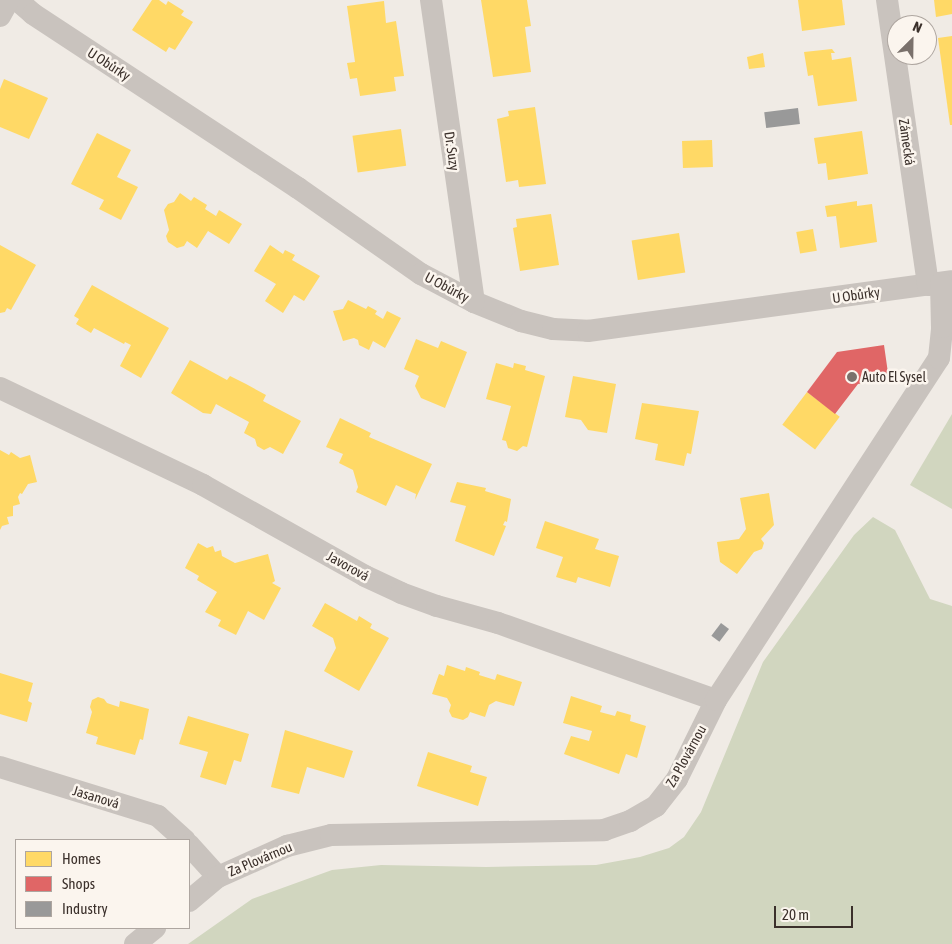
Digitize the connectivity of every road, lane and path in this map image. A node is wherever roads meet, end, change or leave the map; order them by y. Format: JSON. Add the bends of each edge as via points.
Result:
{"nodes":[{"id":1,"x":9,"y":0,"type":"edge"},
{"id":2,"x":17,"y":0,"type":"edge"},
{"id":3,"x":431,"y":0,"type":"edge"},
{"id":4,"x":887,"y":0,"type":"edge"},
{"id":5,"x":0,"y":16,"type":"edge"},
{"id":6,"x":940,"y":283,"type":"edge"},
{"id":7,"x":474,"y":302,"type":"junction"},
{"id":8,"x":0,"y":388,"type":"edge"},
{"id":9,"x":716,"y":700,"type":"junction"},
{"id":10,"x":0,"y":767,"type":"edge"},
{"id":11,"x":184,"y":839,"type":"edge"},
{"id":12,"x":190,"y":846,"type":"edge"},
{"id":13,"x":218,"y":877,"type":"junction"},
{"id":14,"x":190,"y":900,"type":"edge"},
{"id":15,"x":154,"y":929,"type":"edge"},
{"id":16,"x":135,"y":944,"type":"edge"}],
"edges":[{"from":1,"to":5,"type":"street"},
{"from":2,"to":7,"type":"street","name":"U Obůrky","via":[[33,14],[298,188],[421,274]]},
{"from":3,"to":7,"type":"street","name":"Dr. Suzy"},
{"from":4,"to":6,"type":"street","name":"Zámecká"},
{"from":6,"to":7,"type":"street","name":"U Obůrky","via":[[588,331],[553,329],[521,321]]},
{"from":6,"to":9,"type":"street","name":"Za Plovárnou","via":[[942,327],[939,358]]},
{"from":8,"to":9,"type":"street","name":"Javorová","via":[[204,485],[401,593]]},
{"from":9,"to":13,"type":"street","name":"Za Plovárnou","via":[[676,779],[656,806],[630,822],[604,830],[565,832],[331,835],[287,846]]},
{"from":10,"to":11,"type":"street","name":"Jasanová","via":[[158,816]]},
{"from":12,"to":13,"type":"street"},
{"from":13,"to":14,"type":"street","name":"Za Plovárnou"},
{"from":15,"to":16,"type":"street"}]}
